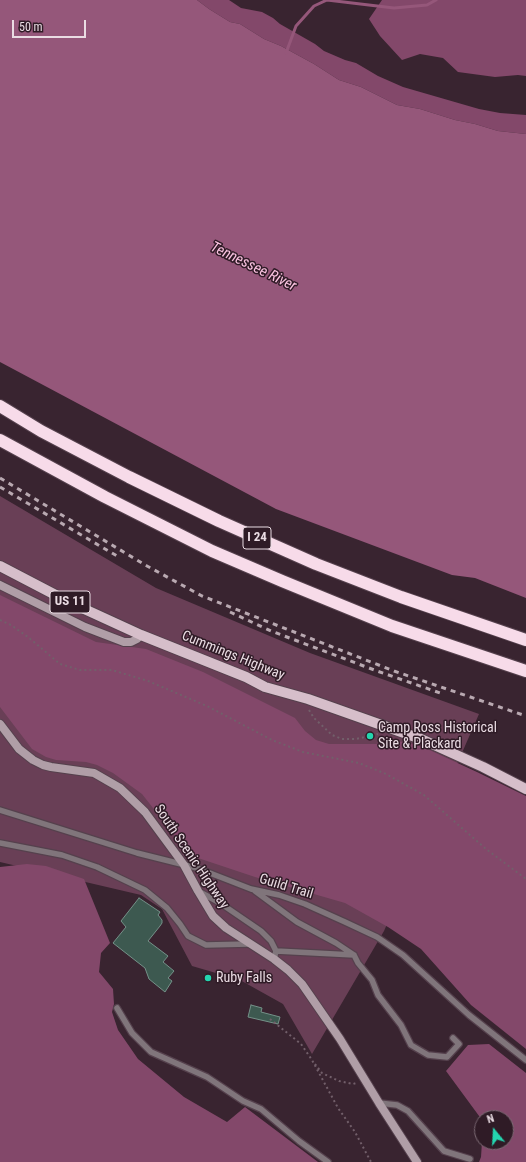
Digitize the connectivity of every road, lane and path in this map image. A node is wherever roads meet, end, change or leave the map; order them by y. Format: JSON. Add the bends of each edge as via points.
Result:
{"nodes":[{"id":1,"x":0,"y":406,"type":"edge"},
{"id":2,"x":0,"y":440,"type":"edge"},
{"id":3,"x":0,"y":566,"type":"edge"},
{"id":4,"x":0,"y":585,"type":"edge"},
{"id":5,"x":0,"y":620,"type":"edge"},
{"id":6,"x":141,"y":635,"type":"junction"},
{"id":7,"x":526,"y":640,"type":"edge"},
{"id":8,"x":526,"y":671,"type":"edge"},
{"id":9,"x":308,"y":699,"type":"junction"},
{"id":10,"x":0,"y":724,"type":"edge"},
{"id":11,"x":392,"y":728,"type":"junction"},
{"id":12,"x":526,"y":789,"type":"edge"},
{"id":13,"x":0,"y":810,"type":"edge"},
{"id":14,"x":0,"y":842,"type":"edge"},
{"id":15,"x":184,"y":865,"type":"junction"},
{"id":16,"x":526,"y":879,"type":"edge"},
{"id":17,"x":251,"y":889,"type":"junction"},
{"id":18,"x":198,"y":891,"type":"junction"},
{"id":19,"x":249,"y":944,"type":"junction"},
{"id":20,"x":276,"y":951,"type":"junction"},
{"id":21,"x":354,"y":955,"type":"junction"},
{"id":22,"x":274,"y":959,"type":"junction"},
{"id":23,"x":117,"y":1008,"type":"dead end"},
{"id":24,"x":270,"y":1019,"type":"dead end"},
{"id":25,"x":453,"y":1038,"type":"dead end"},
{"id":26,"x":312,"y":1060,"type":"junction"},
{"id":27,"x":526,"y":1060,"type":"edge"},
{"id":28,"x":364,"y":1080,"type":"junction"},
{"id":29,"x":378,"y":1103,"type":"junction"},
{"id":30,"x":470,"y":1159,"type":"dead end"},
{"id":31,"x":328,"y":1162,"type":"edge"},
{"id":32,"x":371,"y":1162,"type":"edge"},
{"id":33,"x":417,"y":1162,"type":"edge"}],
"edges":[{"from":1,"to":7,"type":"highway","number":"I 24","via":[[41,431],[219,521],[316,564],[401,597]]},
{"from":2,"to":8,"type":"highway","number":"I 24","via":[[212,551],[392,626]]},
{"from":3,"to":6,"type":"main road","name":"Cummings Highway","number":"US 11","via":[[69,602]]},
{"from":4,"to":6,"type":"main road","via":[[85,627],[124,642],[131,642]]},
{"from":5,"to":16,"type":"path","via":[[22,633],[60,664],[80,670],[112,670],[148,681],[207,706],[272,740],[303,752],[359,763],[386,774],[424,795]]},
{"from":6,"to":9,"type":"main road","name":"Cummings Highway","number":"US 11","via":[[265,687]]},
{"from":9,"to":11,"type":"main road","name":"Cummings Highway","number":"US 11"},
{"from":9,"to":11,"type":"path","via":[[309,710],[314,718],[332,735],[342,739],[370,736]]},
{"from":10,"to":15,"type":"main road","name":"South Scenic Highway","via":[[19,749],[33,760],[51,767],[94,773],[120,788],[145,812]]},
{"from":11,"to":12,"type":"main road","name":"Cummings Highway","number":"US 11","via":[[456,754]]},
{"from":13,"to":15,"type":"lane","name":"Guild Trail"},
{"from":14,"to":19,"type":"lane","via":[[62,854],[97,867],[145,890],[167,908],[188,936],[206,945]]},
{"from":15,"to":17,"type":"lane","name":"Guild Trail"},
{"from":15,"to":18,"type":"main road","name":"South Scenic Highway"},
{"from":17,"to":21,"type":"lane","via":[[297,922]]},
{"from":17,"to":27,"type":"lane","name":"Guild Trail","via":[[305,904],[377,937],[403,955],[469,1015]]},
{"from":18,"to":19,"type":"main road","name":"South Scenic Highway","via":[[213,916]]},
{"from":18,"to":20,"type":"lane","via":[[261,931]]},
{"from":19,"to":22,"type":"main road","name":"South Scenic Highway"},
{"from":20,"to":21,"type":"lane"},
{"from":20,"to":22,"type":"lane"},
{"from":21,"to":25,"type":"lane","via":[[411,1045],[428,1055],[447,1057],[459,1044]]},
{"from":22,"to":28,"type":"main road","name":"South Scenic Highway","via":[[302,984],[340,1039]]},
{"from":23,"to":31,"type":"lane","via":[[132,1034],[151,1052],[207,1077],[260,1109]]},
{"from":24,"to":26,"type":"path","via":[[301,1044]]},
{"from":26,"to":28,"type":"path","via":[[322,1073],[339,1081],[353,1084]]},
{"from":26,"to":32,"type":"path"},
{"from":28,"to":29,"type":"main road","name":"South Scenic Highway"},
{"from":29,"to":30,"type":"lane","via":[[397,1105],[408,1111],[444,1151]]},
{"from":29,"to":33,"type":"main road","name":"South Scenic Highway"}]}
